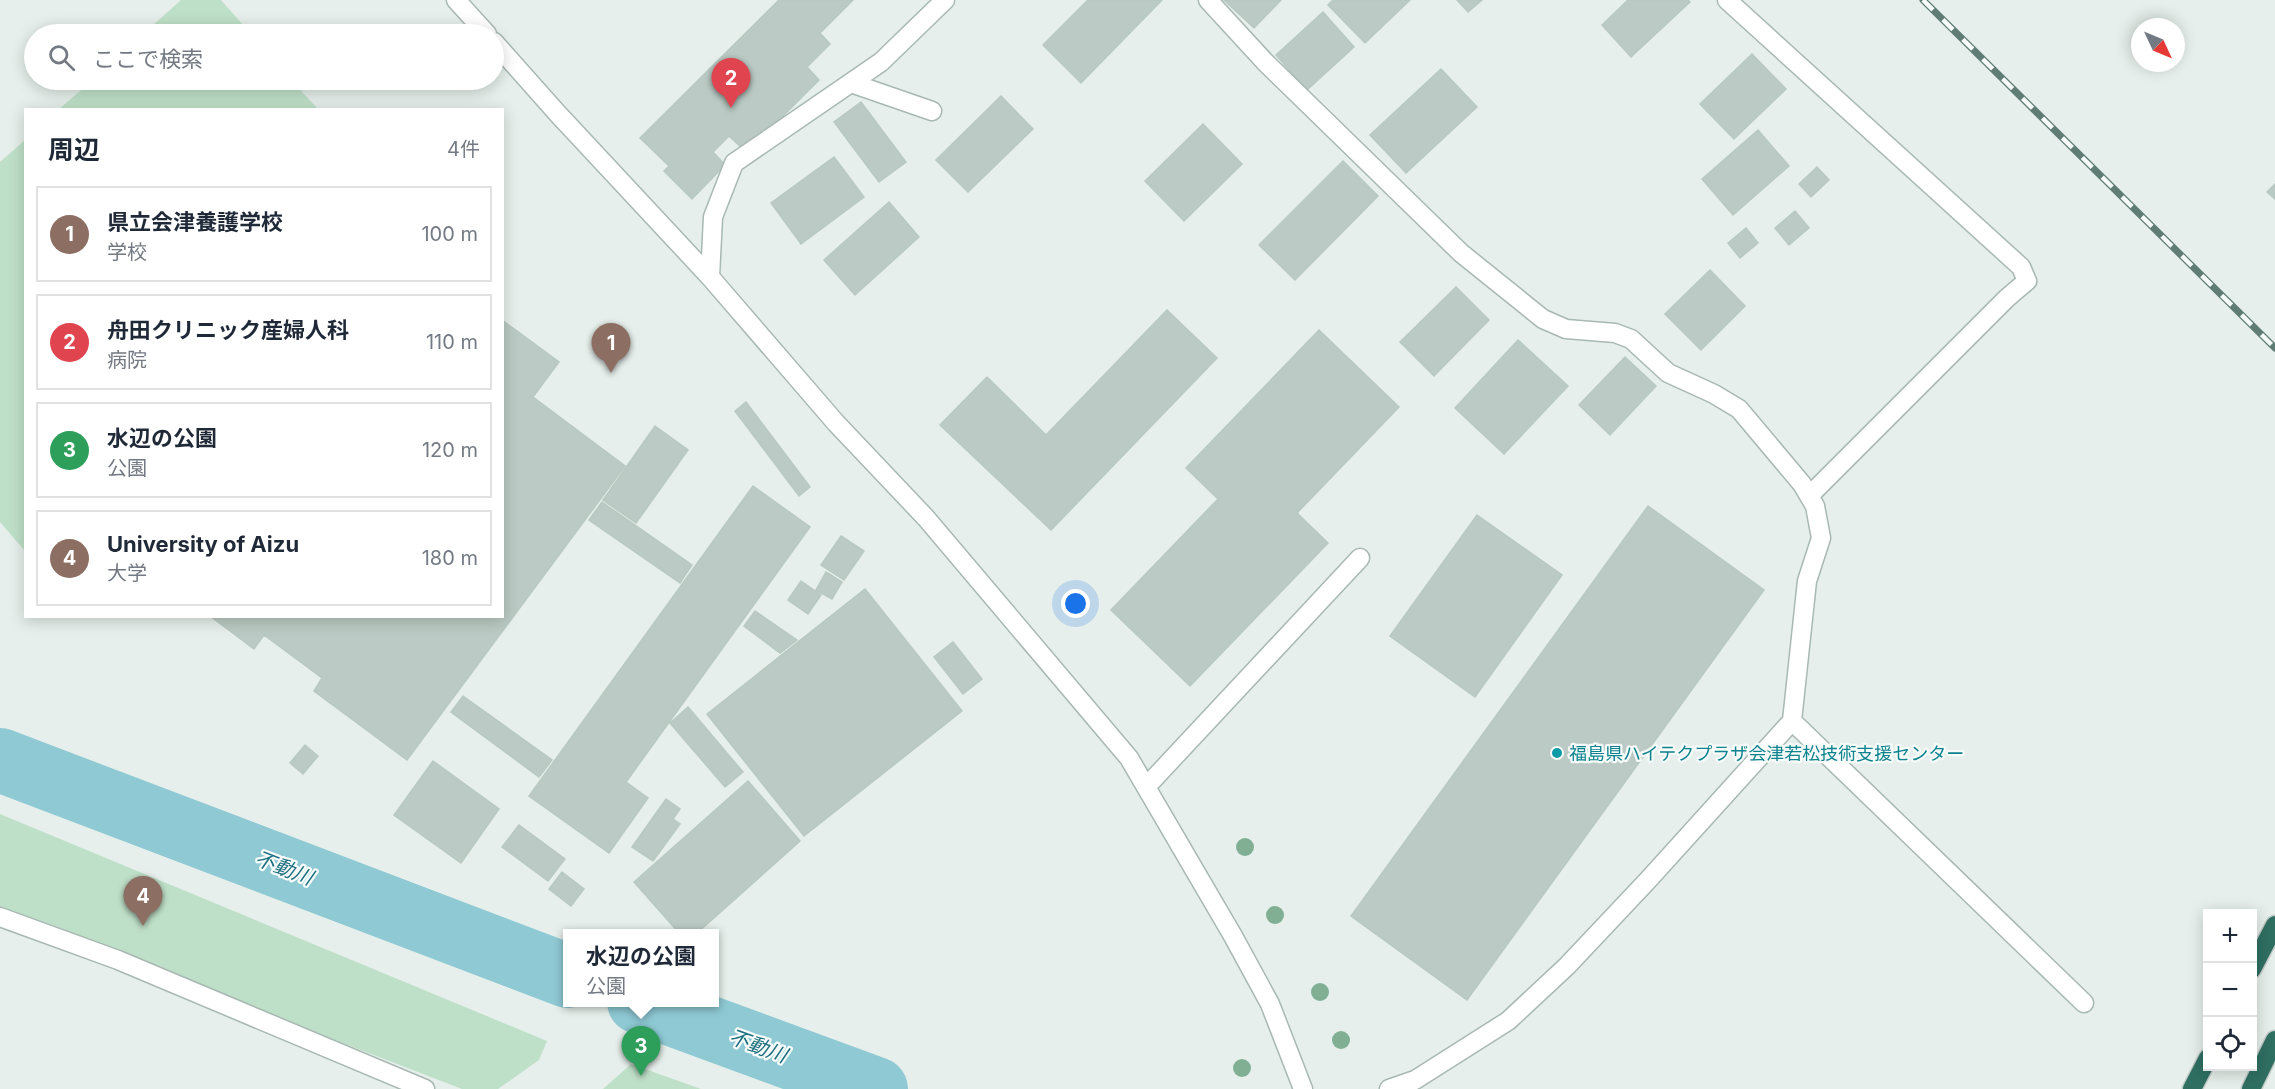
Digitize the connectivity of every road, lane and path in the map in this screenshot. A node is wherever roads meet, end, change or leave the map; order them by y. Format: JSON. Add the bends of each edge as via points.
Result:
{"nodes":[{"id":1,"x":456,"y":0,"type":"edge"},
{"id":2,"x":945,"y":0,"type":"edge"},
{"id":3,"x":1208,"y":0,"type":"edge"},
{"id":4,"x":1727,"y":0,"type":"edge"},
{"id":5,"x":478,"y":24,"type":"edge"},
{"id":6,"x":504,"y":53,"type":"edge"},
{"id":7,"x":850,"y":83,"type":"junction"},
{"id":8,"x":932,"y":111,"type":"dead end"},
{"id":9,"x":710,"y":276,"type":"junction"},
{"id":10,"x":1809,"y":496,"type":"junction"},
{"id":11,"x":1360,"y":558,"type":"dead end"},
{"id":12,"x":1792,"y":722,"type":"junction"},
{"id":13,"x":1146,"y":787,"type":"junction"},
{"id":14,"x":0,"y":917,"type":"edge"},
{"id":15,"x":2275,"y":925,"type":"edge"},
{"id":16,"x":2256,"y":963,"type":"edge"},
{"id":17,"x":2084,"y":1003,"type":"dead end"},
{"id":18,"x":2275,"y":1040,"type":"edge"},
{"id":19,"x":2203,"y":1068,"type":"edge"},
{"id":20,"x":425,"y":1089,"type":"edge"},
{"id":21,"x":1303,"y":1089,"type":"edge"},
{"id":22,"x":1389,"y":1089,"type":"edge"},
{"id":23,"x":2192,"y":1089,"type":"edge"},
{"id":24,"x":2251,"y":1089,"type":"edge"}],
"edges":[{"from":1,"to":5,"type":"street"},
{"from":2,"to":7,"type":"street","via":[[881,62]]},
{"from":3,"to":10,"type":"street","via":[[1265,62],[1461,253],[1543,319],[1566,329],[1615,333],[1630,339],[1668,373],[1739,409]]},
{"from":4,"to":10,"type":"street","via":[[2021,267],[2027,281]]},
{"from":6,"to":9,"type":"street"},
{"from":7,"to":8,"type":"street"},
{"from":7,"to":9,"type":"street","via":[[734,163],[714,217]]},
{"from":9,"to":13,"type":"street","via":[[837,423],[926,518],[1129,759]]},
{"from":10,"to":12,"type":"street","via":[[1815,506],[1821,538],[1807,581]]},
{"from":11,"to":13,"type":"street"},
{"from":12,"to":17,"type":"street"},
{"from":12,"to":22,"type":"street","via":[[1567,966],[1508,1021],[1415,1080]]},
{"from":13,"to":21,"type":"street","via":[[1270,1004]]},
{"from":14,"to":20,"type":"street","via":[[118,960]]},
{"from":15,"to":16,"type":"highway"},
{"from":18,"to":24,"type":"highway"},
{"from":19,"to":23,"type":"highway"}]}
